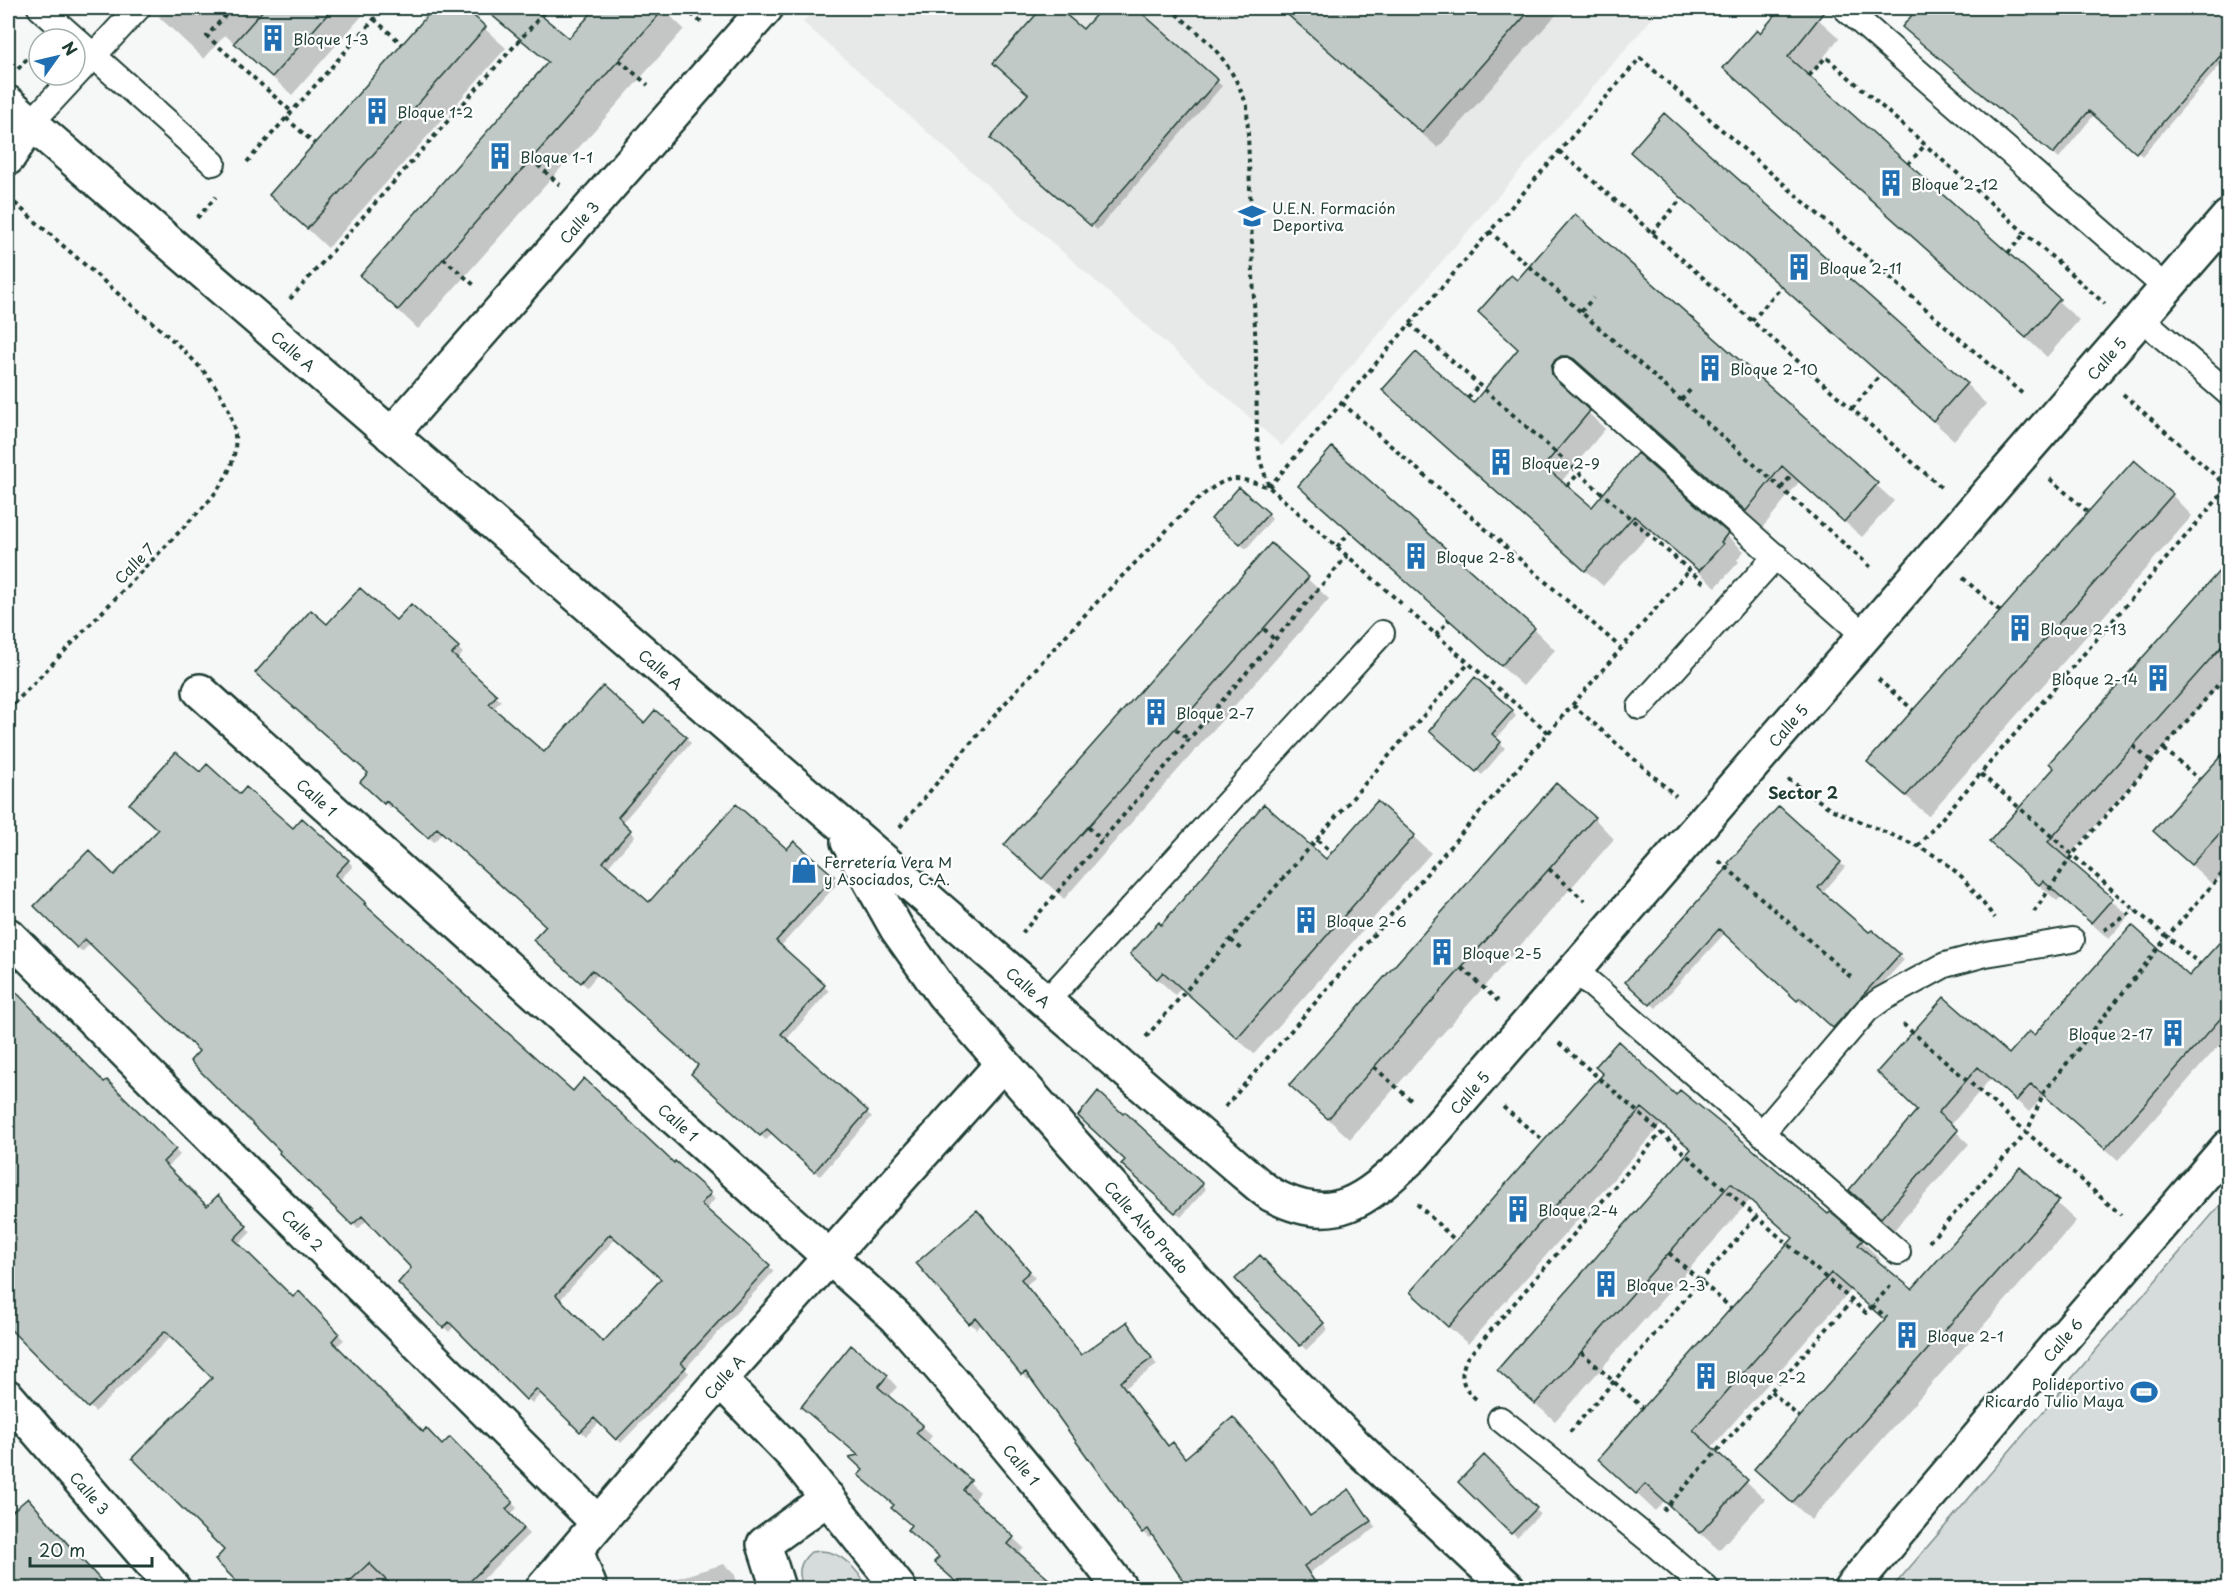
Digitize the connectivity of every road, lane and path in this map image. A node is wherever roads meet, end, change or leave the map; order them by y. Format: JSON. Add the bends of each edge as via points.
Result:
{"nodes":[{"id":1,"x":40,"y":8,"type":"edge"},
{"id":2,"x":138,"y":8,"type":"edge"},
{"id":3,"x":232,"y":8,"type":"edge"},
{"id":4,"x":384,"y":8,"type":"edge"},
{"id":5,"x":548,"y":8,"type":"edge"},
{"id":6,"x":766,"y":8,"type":"edge"},
{"id":7,"x":1169,"y":8,"type":"edge"},
{"id":8,"x":1846,"y":9,"type":"dead end"},
{"id":9,"x":374,"y":18,"type":"junction"},
{"id":10,"x":61,"y":27,"type":"edge"},
{"id":11,"x":402,"y":44,"type":"dead end"},
{"id":12,"x":87,"y":50,"type":"edge"},
{"id":13,"x":93,"y":56,"type":"junction"},
{"id":14,"x":27,"y":58,"type":"edge"},
{"id":15,"x":15,"y":71,"type":"dead end"},
{"id":16,"x":1809,"y":76,"type":"dead end"},
{"id":17,"x":292,"y":112,"type":"junction"},
{"id":18,"x":19,"y":113,"type":"edge"},
{"id":19,"x":285,"y":118,"type":"junction"},
{"id":20,"x":314,"y":143,"type":"dead end"},
{"id":21,"x":1925,"y":145,"type":"junction"},
{"id":22,"x":1559,"y":151,"type":"junction"},
{"id":23,"x":8,"y":158,"type":"edge"},
{"id":24,"x":213,"y":163,"type":"dead end"},
{"id":25,"x":1908,"y":164,"type":"dead end"},
{"id":26,"x":240,"y":169,"type":"dead end"},
{"id":27,"x":218,"y":195,"type":"dead end"},
{"id":28,"x":8,"y":197,"type":"edge"},
{"id":29,"x":1682,"y":198,"type":"dead end"},
{"id":30,"x":2229,"y":217,"type":"edge"},
{"id":31,"x":1490,"y":231,"type":"junction"},
{"id":32,"x":1652,"y":232,"type":"junction"},
{"id":33,"x":2025,"y":233,"type":"junction"},
{"id":34,"x":173,"y":246,"type":"junction"},
{"id":35,"x":2008,"y":253,"type":"dead end"},
{"id":36,"x":1782,"y":286,"type":"dead end"},
{"id":37,"x":2166,"y":288,"type":"junction"},
{"id":38,"x":1593,"y":298,"type":"dead end"},
{"id":39,"x":1581,"y":312,"type":"junction"},
{"id":40,"x":1752,"y":321,"type":"junction"},
{"id":41,"x":2137,"y":323,"type":"junction"},
{"id":42,"x":1410,"y":324,"type":"junction"},
{"id":43,"x":266,"y":326,"type":"junction"},
{"id":44,"x":1565,"y":370,"type":"dead end"},
{"id":45,"x":2096,"y":370,"type":"junction"},
{"id":46,"x":1881,"y":374,"type":"dead end"},
{"id":47,"x":1479,"y":385,"type":"junction"},
{"id":48,"x":1693,"y":387,"type":"dead end"},
{"id":49,"x":2229,"y":393,"type":"edge"},
{"id":50,"x":1468,"y":398,"type":"dead end"},
{"id":51,"x":1681,"y":400,"type":"junction"},
{"id":52,"x":1342,"y":403,"type":"junction"},
{"id":53,"x":1852,"y":409,"type":"junction"},
{"id":54,"x":2052,"y":421,"type":"junction"},
{"id":55,"x":391,"y":435,"type":"junction"},
{"id":56,"x":2022,"y":454,"type":"junction"},
{"id":57,"x":1579,"y":473,"type":"junction"},
{"id":58,"x":1792,"y":476,"type":"dead end"},
{"id":59,"x":1567,"y":486,"type":"dead end"},
{"id":60,"x":1269,"y":487,"type":"junction"},
{"id":61,"x":2228,"y":487,"type":"edge"},
{"id":62,"x":1781,"y":488,"type":"junction"},
{"id":63,"x":2088,"y":512,"type":"dead end"},
{"id":64,"x":1971,"y":513,"type":"junction"},
{"id":65,"x":1350,"y":532,"type":"dead end"},
{"id":66,"x":1337,"y":547,"type":"dead end"},
{"id":67,"x":1936,"y":555,"type":"junction"},
{"id":68,"x":1347,"y":556,"type":"dead end"},
{"id":69,"x":1776,"y":556,"type":"junction"},
{"id":70,"x":1689,"y":570,"type":"junction"},
{"id":71,"x":1901,"y":594,"type":"junction"},
{"id":72,"x":1731,"y":606,"type":"junction"},
{"id":73,"x":2000,"y":611,"type":"dead end"},
{"id":74,"x":1449,"y":620,"type":"dead end"},
{"id":75,"x":1264,"y":629,"type":"dead end"},
{"id":76,"x":1382,"y":633,"type":"dead end"},
{"id":77,"x":1436,"y":635,"type":"dead end"},
{"id":78,"x":1275,"y":640,"type":"junction"},
{"id":79,"x":1857,"y":645,"type":"junction"},
{"id":80,"x":2221,"y":646,"type":"dead end"},
{"id":81,"x":1621,"y":648,"type":"junction"},
{"id":82,"x":2229,"y":654,"type":"edge"},
{"id":83,"x":1469,"y":663,"type":"dead end"},
{"id":84,"x":2229,"y":673,"type":"edge"},
{"id":85,"x":200,"y":691,"type":"dead end"},
{"id":86,"x":1573,"y":705,"type":"junction"},
{"id":87,"x":1640,"y":707,"type":"dead end"},
{"id":88,"x":8,"y":710,"type":"edge"},
{"id":89,"x":1913,"y":710,"type":"dead end"},
{"id":90,"x":1176,"y":729,"type":"dead end"},
{"id":91,"x":1189,"y":740,"type":"junction"},
{"id":92,"x":2133,"y":746,"type":"dead end"},
{"id":93,"x":2164,"y":749,"type":"junction"},
{"id":94,"x":1758,"y":759,"type":"junction"},
{"id":95,"x":2152,"y":762,"type":"junction"},
{"id":96,"x":1981,"y":774,"type":"junction"},
{"id":97,"x":2199,"y":779,"type":"dead end"},
{"id":98,"x":837,"y":822,"type":"junction"},
{"id":99,"x":1088,"y":827,"type":"dead end"},
{"id":100,"x":1697,"y":828,"type":"junction"},
{"id":101,"x":1102,"y":840,"type":"junction"},
{"id":102,"x":1317,"y":840,"type":"junction"},
{"id":103,"x":1918,"y":846,"type":"junction"},
{"id":104,"x":1331,"y":852,"type":"dead end"},
{"id":105,"x":2073,"y":854,"type":"junction"},
{"id":106,"x":876,"y":855,"type":"junction"},
{"id":107,"x":2229,"y":867,"type":"edge"},
{"id":108,"x":1549,"y":869,"type":"dead end"},
{"id":109,"x":1613,"y":925,"type":"junction"},
{"id":110,"x":8,"y":935,"type":"edge"},
{"id":111,"x":2168,"y":938,"type":"junction"},
{"id":112,"x":1231,"y":940,"type":"junction"},
{"id":113,"x":2072,"y":940,"type":"dead end"},
{"id":114,"x":2014,"y":949,"type":"junction"},
{"id":115,"x":1244,"y":951,"type":"dead end"},
{"id":116,"x":998,"y":960,"type":"junction"},
{"id":117,"x":2200,"y":964,"type":"dead end"},
{"id":118,"x":1461,"y":968,"type":"dead end"},
{"id":119,"x":1575,"y":970,"type":"junction"},
{"id":120,"x":1046,"y":1002,"type":"junction"},
{"id":121,"x":1878,"y":1002,"type":"junction"},
{"id":122,"x":1529,"y":1022,"type":"junction"},
{"id":123,"x":1003,"y":1063,"type":"junction"},
{"id":124,"x":1120,"y":1067,"type":"junction"},
{"id":125,"x":1374,"y":1067,"type":"dead end"},
{"id":126,"x":1476,"y":1083,"type":"junction"},
{"id":127,"x":1439,"y":1125,"type":"junction"},
{"id":128,"x":2027,"y":1132,"type":"junction"},
{"id":129,"x":1661,"y":1133,"type":"junction"},
{"id":130,"x":1762,"y":1133,"type":"junction"},
{"id":131,"x":1201,"y":1136,"type":"junction"},
{"id":132,"x":1544,"y":1141,"type":"dead end"},
{"id":133,"x":2229,"y":1147,"type":"edge"},
{"id":134,"x":1389,"y":1178,"type":"junction"},
{"id":135,"x":1328,"y":1211,"type":"joint"},
{"id":136,"x":1756,"y":1217,"type":"junction"},
{"id":137,"x":2148,"y":1239,"type":"junction"},
{"id":138,"x":1456,"y":1240,"type":"dead end"},
{"id":139,"x":1926,"y":1245,"type":"dead end"},
{"id":140,"x":1898,"y":1252,"type":"dead end"},
{"id":141,"x":1669,"y":1253,"type":"dead end"},
{"id":142,"x":831,"y":1257,"type":"junction"},
{"id":143,"x":1895,"y":1280,"type":"dead end"},
{"id":144,"x":1701,"y":1281,"type":"junction"},
{"id":145,"x":1851,"y":1302,"type":"junction"},
{"id":146,"x":1872,"y":1305,"type":"junction"},
{"id":147,"x":1731,"y":1308,"type":"dead end"},
{"id":148,"x":1887,"y":1318,"type":"dead end"},
{"id":149,"x":1581,"y":1352,"type":"dead end"},
{"id":150,"x":720,"y":1380,"type":"junction"},
{"id":151,"x":1614,"y":1381,"type":"junction"},
{"id":152,"x":1771,"y":1391,"type":"junction"},
{"id":153,"x":8,"y":1397,"type":"edge"},
{"id":154,"x":1643,"y":1408,"type":"dead end"},
{"id":155,"x":1799,"y":1417,"type":"dead end"},
{"id":156,"x":1500,"y":1419,"type":"joint"},
{"id":157,"x":1548,"y":1458,"type":"junction"},
{"id":158,"x":828,"y":1498,"type":"junction"},
{"id":159,"x":598,"y":1523,"type":"junction"},
{"id":160,"x":1642,"y":1534,"type":"junction"},
{"id":161,"x":576,"y":1550,"type":"junction"},
{"id":162,"x":173,"y":1588,"type":"edge"},
{"id":163,"x":543,"y":1588,"type":"edge"},
{"id":164,"x":590,"y":1588,"type":"edge"},
{"id":165,"x":778,"y":1588,"type":"edge"},
{"id":166,"x":899,"y":1588,"type":"edge"},
{"id":167,"x":1120,"y":1588,"type":"edge"},
{"id":168,"x":1508,"y":1588,"type":"edge"},
{"id":169,"x":1706,"y":1588,"type":"edge"},
{"id":170,"x":1851,"y":1588,"type":"edge"}],
"edges":[{"from":1,"to":10,"type":"lane"},
{"from":2,"to":13,"type":"lane"},
{"from":3,"to":17,"type":"path","via":[[207,36]]},
{"from":4,"to":9,"type":"path"},
{"from":5,"to":43,"type":"path"},
{"from":6,"to":55,"type":"street","name":"Calle 3"},
{"from":7,"to":60,"type":"path","via":[[1211,43],[1239,84],[1247,106],[1257,437]]},
{"from":8,"to":37,"type":"lane"},
{"from":9,"to":11,"type":"path"},
{"from":9,"to":17,"type":"path"},
{"from":12,"to":13,"type":"lane"},
{"from":13,"to":18,"type":"lane"},
{"from":13,"to":24,"type":"lane"},
{"from":14,"to":15,"type":"path"},
{"from":16,"to":21,"type":"path","via":[[1826,57]]},
{"from":17,"to":19,"type":"path"},
{"from":18,"to":23,"type":"street"},
{"from":18,"to":34,"type":"street","name":"Calle A"},
{"from":19,"to":20,"type":"path"},
{"from":19,"to":26,"type":"path"},
{"from":21,"to":25,"type":"path"},
{"from":21,"to":33,"type":"path"},
{"from":22,"to":31,"type":"path"},
{"from":22,"to":32,"type":"path"},
{"from":22,"to":54,"type":"path","via":[[1640,58]]},
{"from":27,"to":34,"type":"path"},
{"from":28,"to":88,"type":"path","name":"Calle 7","via":[[189,356],[217,390],[230,413],[236,438],[233,462],[224,484]]},
{"from":29,"to":32,"type":"path"},
{"from":30,"to":37,"type":"street","name":"Calle 5"},
{"from":31,"to":39,"type":"path"},
{"from":31,"to":42,"type":"path"},
{"from":32,"to":40,"type":"path"},
{"from":33,"to":35,"type":"path"},
{"from":33,"to":41,"type":"path"},
{"from":34,"to":43,"type":"street","name":"Calle A"},
{"from":36,"to":40,"type":"path"},
{"from":37,"to":41,"type":"street","name":"Calle 5"},
{"from":38,"to":39,"type":"path"},
{"from":39,"to":51,"type":"path"},
{"from":40,"to":53,"type":"path"},
{"from":41,"to":45,"type":"street","name":"Calle 5"},
{"from":41,"to":49,"type":"lane"},
{"from":42,"to":47,"type":"path"},
{"from":42,"to":52,"type":"path"},
{"from":43,"to":55,"type":"street","name":"Calle A"},
{"from":44,"to":69,"type":"lane"},
{"from":45,"to":54,"type":"street","name":"Calle 5"},
{"from":45,"to":61,"type":"path"},
{"from":46,"to":53,"type":"path"},
{"from":47,"to":50,"type":"path"},
{"from":47,"to":57,"type":"path"},
{"from":48,"to":51,"type":"path"},
{"from":51,"to":62,"type":"path"},
{"from":52,"to":60,"type":"path"},
{"from":52,"to":81,"type":"path"},
{"from":53,"to":64,"type":"path"},
{"from":54,"to":56,"type":"street","name":"Calle 5"},
{"from":55,"to":98,"type":"street","name":"Calle A"},
{"from":56,"to":63,"type":"path"},
{"from":56,"to":64,"type":"street","name":"Calle 5"},
{"from":57,"to":59,"type":"path"},
{"from":57,"to":70,"type":"path"},
{"from":58,"to":62,"type":"path"},
{"from":60,"to":106,"type":"path","via":[[1226,480],[1202,497],[1071,628]]},
{"from":61,"to":96,"type":"path"},
{"from":62,"to":71,"type":"path"},
{"from":64,"to":67,"type":"street","name":"Calle 5"},
{"from":65,"to":66,"type":"path"},
{"from":67,"to":71,"type":"street","name":"Calle 5"},
{"from":67,"to":73,"type":"path"},
{"from":68,"to":78,"type":"path"},
{"from":69,"to":72,"type":"lane"},
{"from":69,"to":79,"type":"lane"},
{"from":70,"to":72,"type":"path"},
{"from":70,"to":81,"type":"path"},
{"from":71,"to":79,"type":"street","name":"Calle 5"},
{"from":72,"to":87,"type":"lane"},
{"from":74,"to":77,"type":"path"},
{"from":75,"to":78,"type":"path"},
{"from":76,"to":120,"type":"lane"},
{"from":78,"to":91,"type":"path"},
{"from":79,"to":89,"type":"path"},
{"from":79,"to":94,"type":"street","name":"Calle 5"},
{"from":80,"to":82,"type":"path"},
{"from":81,"to":86,"type":"path"},
{"from":83,"to":102,"type":"path"},
{"from":84,"to":93,"type":"path"},
{"from":85,"to":142,"type":"street","name":"Calle 1"},
{"from":86,"to":100,"type":"path"},
{"from":86,"to":131,"type":"path"},
{"from":90,"to":91,"type":"path"},
{"from":91,"to":101,"type":"path"},
{"from":92,"to":95,"type":"path"},
{"from":93,"to":95,"type":"path"},
{"from":93,"to":97,"type":"path"},
{"from":94,"to":100,"type":"street","name":"Calle 5"},
{"from":94,"to":103,"type":"path","via":[[1831,809]]},
{"from":95,"to":105,"type":"path"},
{"from":96,"to":103,"type":"path"},
{"from":96,"to":105,"type":"path"},
{"from":98,"to":106,"type":"street","name":"Calle A"},
{"from":98,"to":123,"type":"street","name":"Calle Alto Prado","via":[[897,929],[943,994]]},
{"from":99,"to":101,"type":"path"},
{"from":100,"to":109,"type":"street","name":"Calle 5"},
{"from":100,"to":121,"type":"path"},
{"from":101,"to":116,"type":"path"},
{"from":102,"to":104,"type":"path"},
{"from":102,"to":112,"type":"path"},
{"from":103,"to":114,"type":"path","via":[[1962,877]]},
{"from":105,"to":111,"type":"path"},
{"from":105,"to":114,"type":"path","via":[[2041,899]]},
{"from":106,"to":116,"type":"street","name":"Calle A"},
{"from":107,"to":111,"type":"path"},
{"from":108,"to":109,"type":"path"},
{"from":109,"to":119,"type":"street","name":"Calle 5"},
{"from":110,"to":159,"type":"street","name":"Calle 2"},
{"from":111,"to":117,"type":"path"},
{"from":111,"to":128,"type":"path","via":[[2044,1092]]},
{"from":112,"to":115,"type":"path"},
{"from":112,"to":124,"type":"path"},
{"from":113,"to":114,"type":"lane"},
{"from":114,"to":121,"type":"lane","via":[[1946,965]]},
{"from":116,"to":120,"type":"street","name":"Calle A"},
{"from":118,"to":122,"type":"path"},
{"from":119,"to":122,"type":"street","name":"Calle 5"},
{"from":119,"to":130,"type":"lane"},
{"from":120,"to":124,"type":"street","name":"Calle A"},
{"from":121,"to":128,"type":"path"},
{"from":121,"to":130,"type":"lane"},
{"from":122,"to":126,"type":"street","name":"Calle 5"},
{"from":122,"to":129,"type":"path"},
{"from":123,"to":142,"type":"street","name":"Calle A"},
{"from":123,"to":168,"type":"street","name":"Calle Alto Prado","via":[[1220,1308],[1357,1447]]},
{"from":124,"to":131,"type":"street","name":"Calle A"},
{"from":125,"to":127,"type":"path"},
{"from":126,"to":127,"type":"street","name":"Calle 5"},
{"from":126,"to":132,"type":"path"},
{"from":127,"to":134,"type":"street","name":"Calle 5"},
{"from":128,"to":137,"type":"path"},
{"from":128,"to":139,"type":"path"},
{"from":129,"to":136,"type":"path"},
{"from":129,"to":156,"type":"path","via":[[1467,1358],[1461,1371],[1462,1382]]},
{"from":130,"to":140,"type":"lane"},
{"from":131,"to":135,"type":"street","name":"Calle A","via":[[1270,1194],[1306,1209]]},
{"from":133,"to":137,"type":"street","name":"Calle 6"},
{"from":134,"to":135,"type":"street","name":"Calle 5","via":[[1354,1203]]},
{"from":134,"to":138,"type":"path"},
{"from":136,"to":144,"type":"path"},
{"from":136,"to":145,"type":"path"},
{"from":137,"to":170,"type":"street","name":"Calle 6"},
{"from":141,"to":144,"type":"path"},
{"from":142,"to":150,"type":"street","name":"Calle A"},
{"from":142,"to":167,"type":"street","name":"Calle 1","via":[[896,1317],[976,1406]]},
{"from":143,"to":146,"type":"path"},
{"from":144,"to":147,"type":"path"},
{"from":144,"to":151,"type":"path"},
{"from":145,"to":146,"type":"path","via":[[1866,1313]]},
{"from":145,"to":152,"type":"path"},
{"from":146,"to":148,"type":"path"},
{"from":149,"to":151,"type":"path"},
{"from":150,"to":158,"type":"street","via":[[792,1454]]},
{"from":150,"to":159,"type":"street","name":"Calle A"},
{"from":151,"to":154,"type":"path"},
{"from":151,"to":157,"type":"path"},
{"from":152,"to":155,"type":"path"},
{"from":152,"to":160,"type":"path"},
{"from":153,"to":162,"type":"street","name":"Calle 3"},
{"from":156,"to":157,"type":"lane"},
{"from":157,"to":160,"type":"lane"},
{"from":158,"to":165,"type":"street","via":[[764,1544]]},
{"from":158,"to":166,"type":"street"},
{"from":159,"to":161,"type":"street","name":"Calle A"},
{"from":160,"to":169,"type":"lane"},
{"from":161,"to":163,"type":"street","name":"Calle A"},
{"from":161,"to":164,"type":"street"}]}
